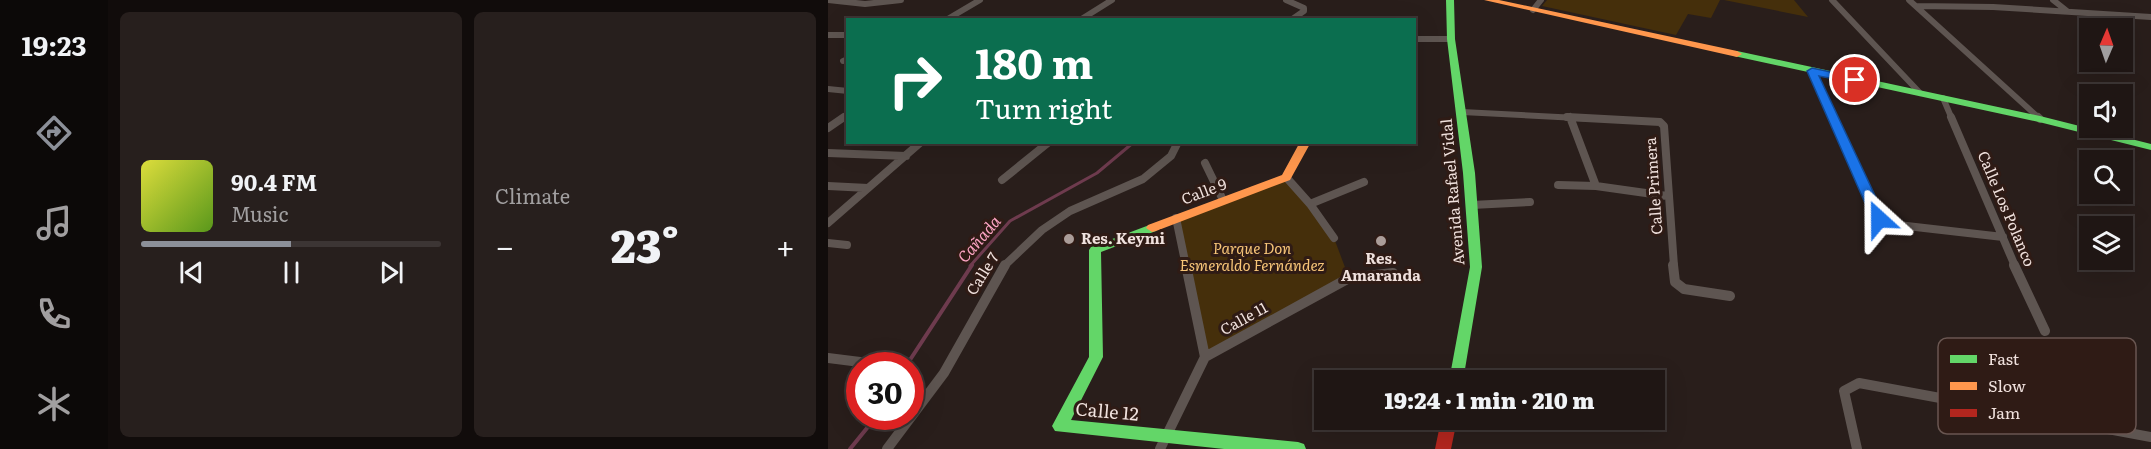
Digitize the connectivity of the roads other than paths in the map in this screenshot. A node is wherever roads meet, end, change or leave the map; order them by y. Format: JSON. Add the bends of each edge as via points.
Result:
{"nodes":[{"id":1,"x":828,"y":0,"type":"edge"},
{"id":2,"x":901,"y":0,"type":"edge"},
{"id":3,"x":980,"y":0,"type":"edge"},
{"id":4,"x":1112,"y":0,"type":"edge"},
{"id":5,"x":1286,"y":0,"type":"edge"},
{"id":6,"x":1450,"y":0,"type":"edge"},
{"id":7,"x":1488,"y":0,"type":"edge"},
{"id":8,"x":1832,"y":0,"type":"edge"},
{"id":9,"x":1985,"y":0,"type":"edge"},
{"id":10,"x":2053,"y":0,"type":"edge"},
{"id":11,"x":1909,"y":1,"type":"edge"},
{"id":12,"x":1537,"y":5,"type":"edge"},
{"id":13,"x":1916,"y":6,"type":"junction"},
{"id":14,"x":1994,"y":7,"type":"junction"},
{"id":15,"x":2067,"y":11,"type":"junction"},
{"id":16,"x":2151,"y":17,"type":"edge"},
{"id":17,"x":949,"y":18,"type":"edge"},
{"id":18,"x":1083,"y":18,"type":"edge"},
{"id":19,"x":1294,"y":18,"type":"edge"},
{"id":20,"x":828,"y":35,"type":"edge"},
{"id":21,"x":846,"y":35,"type":"edge"},
{"id":22,"x":1416,"y":39,"type":"edge"},
{"id":23,"x":1451,"y":39,"type":"junction"},
{"id":24,"x":1812,"y":71,"type":"junction"},
{"id":25,"x":828,"y":89,"type":"edge"},
{"id":26,"x":846,"y":92,"type":"edge"},
{"id":27,"x":1920,"y":93,"type":"junction"},
{"id":28,"x":1943,"y":98,"type":"junction"},
{"id":29,"x":1462,"y":112,"type":"junction"},
{"id":30,"x":846,"y":116,"type":"edge"},
{"id":31,"x":1569,"y":116,"type":"junction"},
{"id":32,"x":2040,"y":119,"type":"junction"},
{"id":33,"x":2057,"y":123,"type":"junction"},
{"id":34,"x":2079,"y":126,"type":"edge"},
{"id":35,"x":828,"y":128,"type":"edge"},
{"id":36,"x":2133,"y":136,"type":"edge"},
{"id":37,"x":2151,"y":140,"type":"edge"},
{"id":38,"x":919,"y":144,"type":"edge"},
{"id":39,"x":1047,"y":144,"type":"edge"},
{"id":40,"x":1177,"y":144,"type":"edge"},
{"id":41,"x":1305,"y":144,"type":"edge"},
{"id":42,"x":2151,"y":147,"type":"edge"},
{"id":43,"x":828,"y":153,"type":"edge"},
{"id":44,"x":906,"y":156,"type":"junction"},
{"id":45,"x":1205,"y":163,"type":"dead end"},
{"id":46,"x":1287,"y":177,"type":"junction"},
{"id":47,"x":1002,"y":180,"type":"dead end"},
{"id":48,"x":1364,"y":182,"type":"dead end"},
{"id":49,"x":1558,"y":185,"type":"dead end"},
{"id":50,"x":828,"y":186,"type":"edge"},
{"id":51,"x":1596,"y":186,"type":"junction"},
{"id":52,"x":868,"y":188,"type":"junction"},
{"id":53,"x":1667,"y":196,"type":"junction"},
{"id":54,"x":1223,"y":200,"type":"junction"},
{"id":55,"x":1530,"y":202,"type":"dead end"},
{"id":56,"x":1310,"y":204,"type":"junction"},
{"id":57,"x":1472,"y":205,"type":"junction"},
{"id":58,"x":1176,"y":218,"type":"junction"},
{"id":59,"x":828,"y":223,"type":"edge"},
{"id":60,"x":2003,"y":237,"type":"junction"},
{"id":61,"x":1334,"y":238,"type":"dead end"},
{"id":62,"x":828,"y":243,"type":"edge"},
{"id":63,"x":847,"y":245,"type":"dead end"},
{"id":64,"x":1095,"y":250,"type":"joint"},
{"id":65,"x":1393,"y":273,"type":"dead end"},
{"id":66,"x":1730,"y":296,"type":"dead end"},
{"id":67,"x":2044,"y":331,"type":"dead end"},
{"id":68,"x":1205,"y":357,"type":"junction"},
{"id":69,"x":828,"y":358,"type":"edge"},
{"id":70,"x":846,"y":360,"type":"edge"},
{"id":71,"x":1458,"y":370,"type":"edge"},
{"id":72,"x":1938,"y":398,"type":"edge"},
{"id":73,"x":1447,"y":430,"type":"edge"},
{"id":74,"x":2135,"y":434,"type":"edge"},
{"id":75,"x":1166,"y":436,"type":"junction"},
{"id":76,"x":2151,"y":437,"type":"edge"},
{"id":77,"x":887,"y":449,"type":"edge"},
{"id":78,"x":1160,"y":449,"type":"edge"},
{"id":79,"x":1292,"y":449,"type":"edge"},
{"id":80,"x":1443,"y":449,"type":"edge"},
{"id":81,"x":1857,"y":449,"type":"edge"}],
"edges":[{"from":1,"to":2,"type":"street","via":[[865,4]]},
{"from":3,"to":17,"type":"street"},
{"from":4,"to":18,"type":"street"},
{"from":5,"to":19,"type":"street","via":[[1304,8]]},
{"from":6,"to":23,"type":"main road","name":"Avenida Rafael Vidal"},
{"from":7,"to":12,"type":"main road"},
{"from":8,"to":27,"type":"street"},
{"from":9,"to":14,"type":"street"},
{"from":10,"to":15,"type":"street"},
{"from":11,"to":13,"type":"street"},
{"from":11,"to":14,"type":"street","via":[[1959,1]]},
{"from":12,"to":24,"type":"main road"},
{"from":13,"to":14,"type":"street"},
{"from":13,"to":32,"type":"street"},
{"from":14,"to":15,"type":"street"},
{"from":15,"to":16,"type":"street"},
{"from":20,"to":21,"type":"street"},
{"from":22,"to":23,"type":"street"},
{"from":23,"to":29,"type":"main road","name":"Avenida Rafael Vidal"},
{"from":24,"to":27,"type":"main road"},
{"from":24,"to":60,"type":"street","via":[[1879,219],[1898,225]]},
{"from":25,"to":26,"type":"street"},
{"from":27,"to":28,"type":"main road"},
{"from":28,"to":32,"type":"main road"},
{"from":28,"to":60,"type":"street","name":"Calle Los Polanco"},
{"from":29,"to":31,"type":"street","name":"Calle Primera"},
{"from":29,"to":57,"type":"main road","name":"Avenida Rafael Vidal"},
{"from":30,"to":35,"type":"street"},
{"from":31,"to":51,"type":"street"},
{"from":31,"to":53,"type":"street","name":"Calle Primera","via":[[1660,122],[1664,126]]},
{"from":32,"to":33,"type":"main road"},
{"from":33,"to":34,"type":"main road"},
{"from":33,"to":42,"type":"main road"},
{"from":36,"to":37,"type":"main road"},
{"from":38,"to":44,"type":"street"},
{"from":39,"to":47,"type":"street"},
{"from":40,"to":77,"type":"street","name":"Calle 7","via":[[1171,156],[1143,179],[1070,212],[1007,261],[944,373]]},
{"from":41,"to":46,"type":"main road"},
{"from":43,"to":44,"type":"street"},
{"from":44,"to":52,"type":"street"},
{"from":45,"to":54,"type":"street"},
{"from":46,"to":54,"type":"main road","name":"Calle 9"},
{"from":46,"to":56,"type":"street"},
{"from":48,"to":56,"type":"street"},
{"from":49,"to":51,"type":"street"},
{"from":50,"to":52,"type":"street"},
{"from":51,"to":53,"type":"street"},
{"from":52,"to":59,"type":"street"},
{"from":53,"to":66,"type":"street","name":"Calle Primera","via":[[1675,282],[1684,289]]},
{"from":54,"to":58,"type":"main road","name":"Calle 9"},
{"from":55,"to":57,"type":"street"},
{"from":56,"to":61,"type":"street"},
{"from":57,"to":71,"type":"main road","name":"Avenida Rafael Vidal","via":[[1476,267]]},
{"from":58,"to":64,"type":"main road","name":"Calle 9"},
{"from":58,"to":68,"type":"street"},
{"from":60,"to":67,"type":"street","name":"Calle Los Polanco"},
{"from":62,"to":63,"type":"street"},
{"from":64,"to":75,"type":"main road","name":"Calle 12","via":[[1096,357],[1060,426]]},
{"from":65,"to":68,"type":"street","name":"Calle 11","via":[[1349,278]]},
{"from":68,"to":75,"type":"street"},
{"from":69,"to":70,"type":"street"},
{"from":72,"to":81,"type":"street","via":[[1859,383],[1844,391]]},
{"from":73,"to":80,"type":"main road"},
{"from":74,"to":76,"type":"street"},
{"from":75,"to":78,"type":"street"},
{"from":75,"to":79,"type":"main road","name":"Calle 12"}]}
